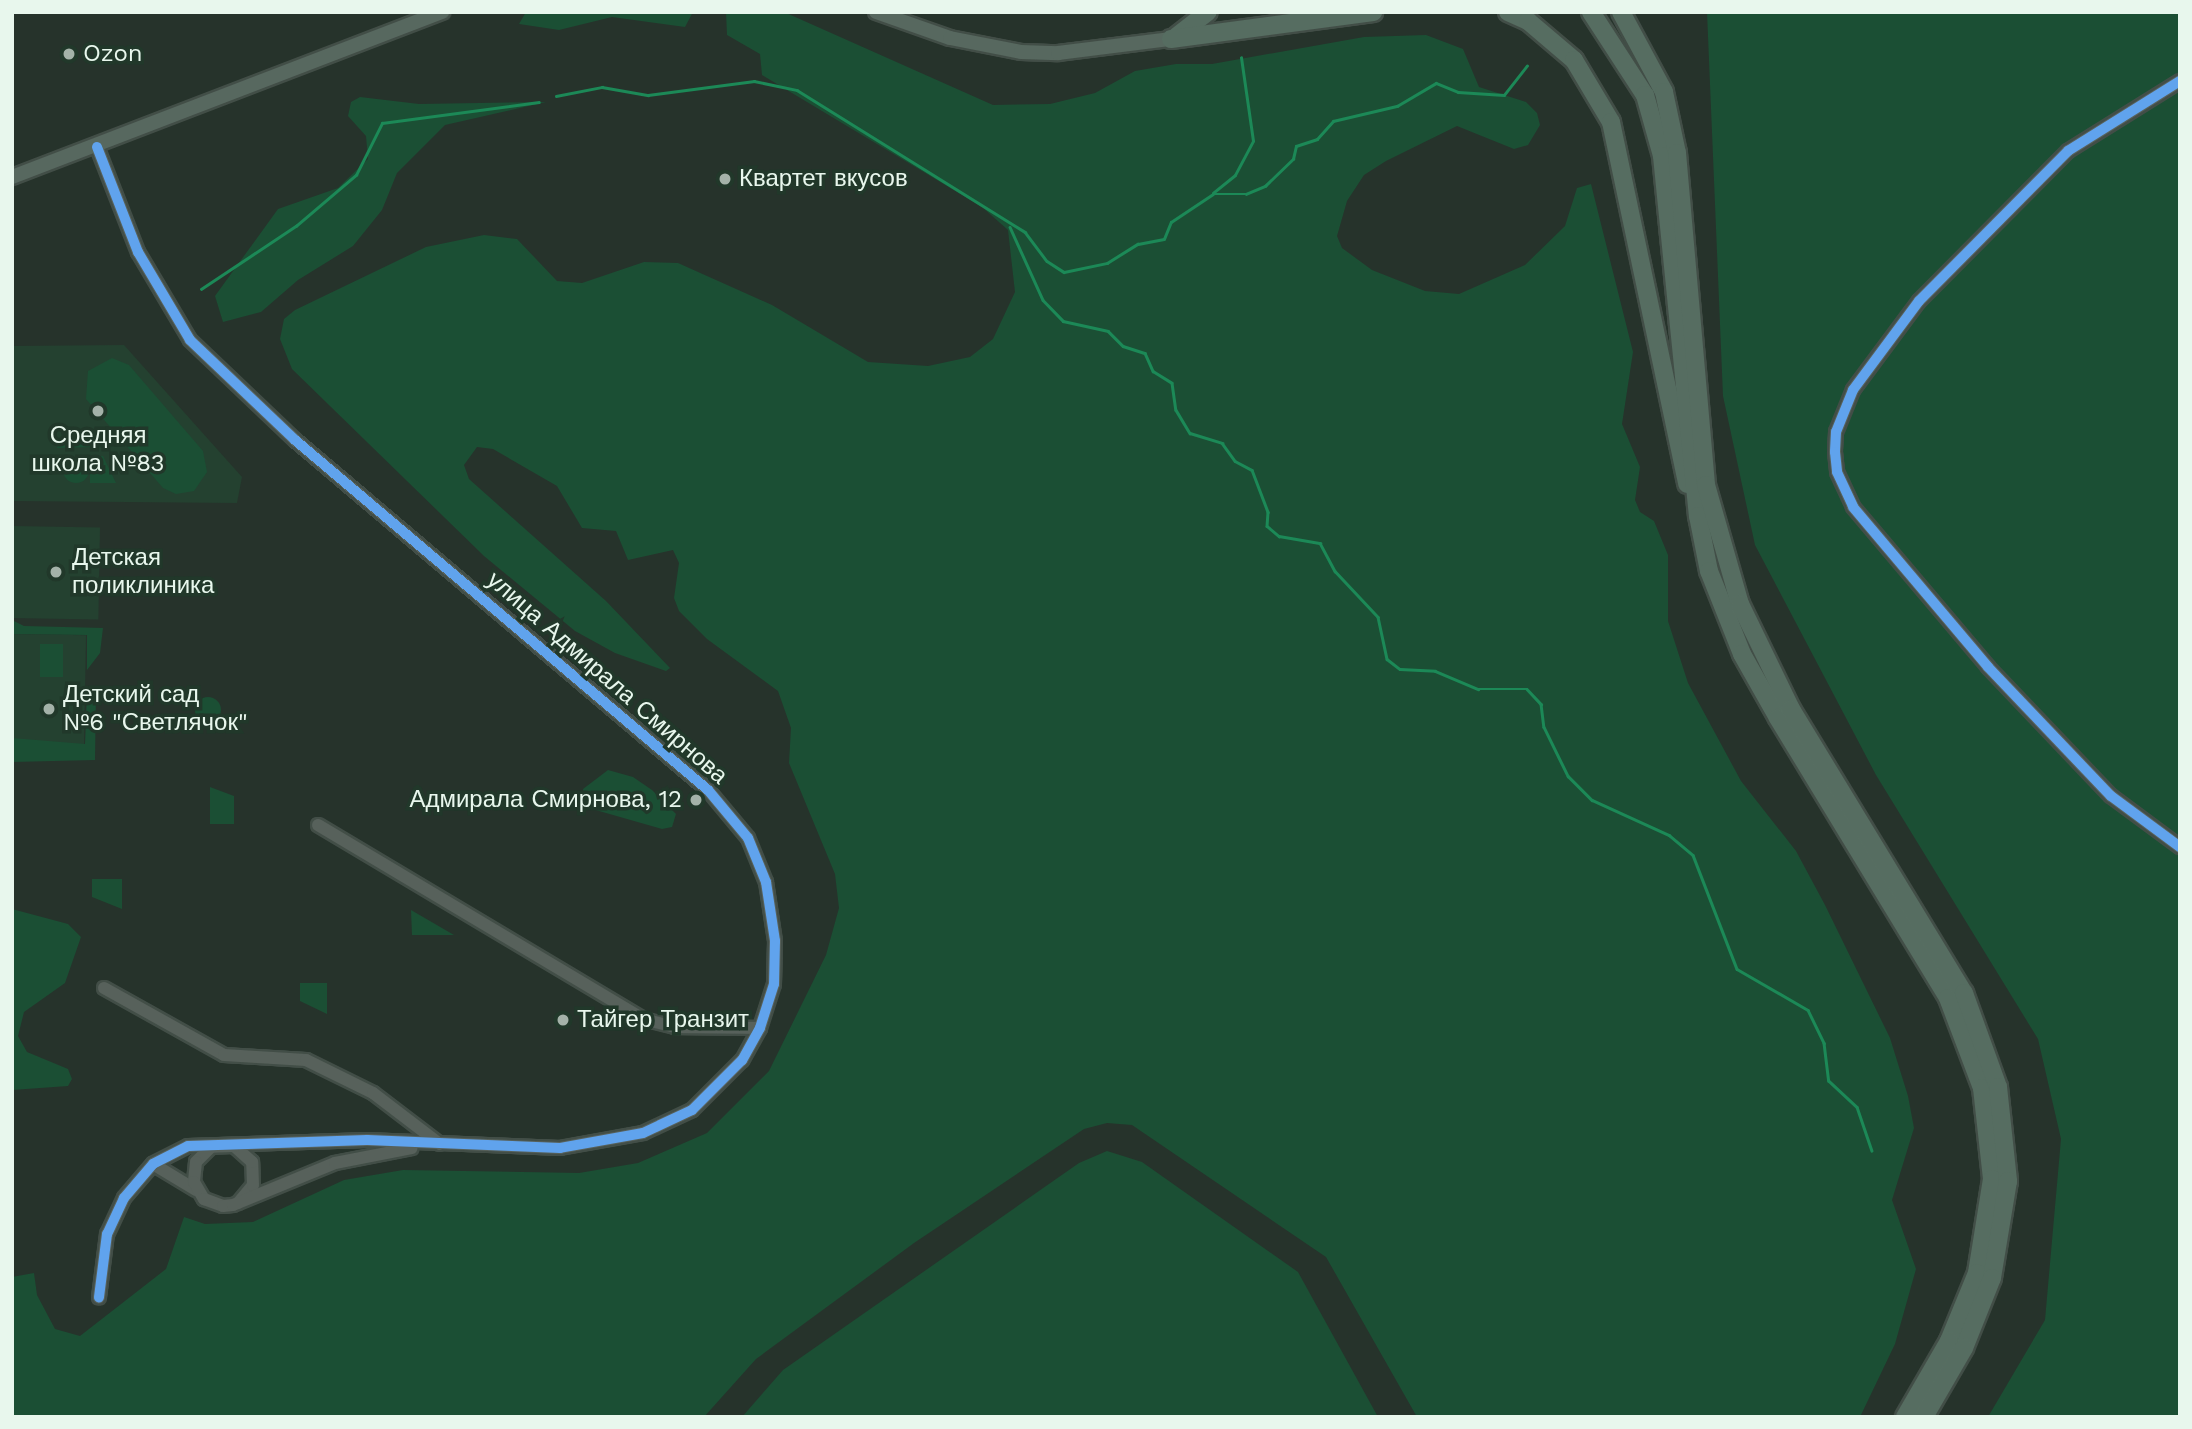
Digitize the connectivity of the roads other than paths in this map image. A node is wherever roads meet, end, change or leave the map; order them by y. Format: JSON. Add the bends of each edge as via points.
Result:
{"nodes":[{"id":1,"x":442,"y":12,"type":"edge"},
{"id":2,"x":876,"y":12,"type":"edge"},
{"id":3,"x":1208,"y":12,"type":"edge"},
{"id":4,"x":1373,"y":12,"type":"edge"},
{"id":5,"x":1508,"y":12,"type":"edge"},
{"id":6,"x":1591,"y":12,"type":"edge"},
{"id":7,"x":1623,"y":14,"type":"edge"},
{"id":8,"x":1171,"y":39,"type":"junction"},
{"id":9,"x":2180,"y":80,"type":"edge"},
{"id":10,"x":97,"y":147,"type":"junction"},
{"id":11,"x":12,"y":177,"type":"edge"},
{"id":12,"x":1698,"y":516,"type":"junction"},
{"id":13,"x":318,"y":825,"type":"dead end"},
{"id":14,"x":2180,"y":847,"type":"edge"},
{"id":15,"x":104,"y":988,"type":"dead end"},
{"id":16,"x":760,"y":1028,"type":"junction"},
{"id":17,"x":222,"y":1144,"type":"junction"},
{"id":18,"x":440,"y":1144,"type":"junction"},
{"id":19,"x":153,"y":1164,"type":"junction"},
{"id":20,"x":196,"y":1190,"type":"junction"},
{"id":21,"x":238,"y":1203,"type":"junction"},
{"id":22,"x":99,"y":1297,"type":"dead end"},
{"id":23,"x":1905,"y":1417,"type":"edge"},
{"id":24,"x":1924,"y":1417,"type":"edge"}],
"edges":[{"from":1,"to":10,"type":"main road"},
{"from":2,"to":8,"type":"main road","via":[[950,38],[1021,52],[1058,53]]},
{"from":3,"to":8,"type":"highway"},
{"from":4,"to":8,"type":"highway"},
{"from":5,"to":12,"type":"highway","via":[[1528,21],[1574,60],[1611,122],[1678,457]]},
{"from":6,"to":12,"type":"highway","via":[[1645,95],[1662,156]]},
{"from":7,"to":24,"type":"highway","via":[[1664,92],[1677,153],[1706,485],[1740,604],[1791,709],[1964,993],[2001,1100],[2008,1181],[1992,1278],[1964,1348]]},
{"from":9,"to":14,"type":"street","via":[[2068,151],[1919,301],[1853,390],[1836,432],[1835,452],[1837,472],[1853,507],[1970,646],[2112,796]]},
{"from":10,"to":11,"type":"main road"},
{"from":10,"to":16,"type":"street","name":"улица Адмирала Смирнова","via":[[138,252],[168,310],[212,364],[692,774],[748,838],[766,882],[775,941],[774,984]]},
{"from":12,"to":23,"type":"highway","via":[[1709,571],[1742,654],[1948,998],[1982,1088],[1992,1179],[1977,1273],[1945,1350]]},
{"from":13,"to":16,"type":"street","via":[[651,1023]]},
{"from":15,"to":18,"type":"street","via":[[224,1055],[306,1060],[373,1093]]},
{"from":16,"to":18,"type":"street","name":"улица Адмирала Смирнова","via":[[716,1089],[692,1110],[643,1133],[560,1148]]},
{"from":17,"to":18,"type":"street","name":"улица Адмирала Смирнова"},
{"from":17,"to":19,"type":"street","name":"улица Адмирала Смирнова","via":[[188,1146]]},
{"from":17,"to":20,"type":"street","via":[[206,1150],[196,1162]]},
{"from":17,"to":21,"type":"street","via":[[242,1150],[254,1167],[253,1187]]},
{"from":18,"to":21,"type":"street","via":[[335,1163]]},
{"from":19,"to":20,"type":"street"},
{"from":19,"to":22,"type":"street","name":"улица Адмирала Смирнова","via":[[111,1221]]},
{"from":20,"to":21,"type":"street","via":[[215,1205]]}]}
